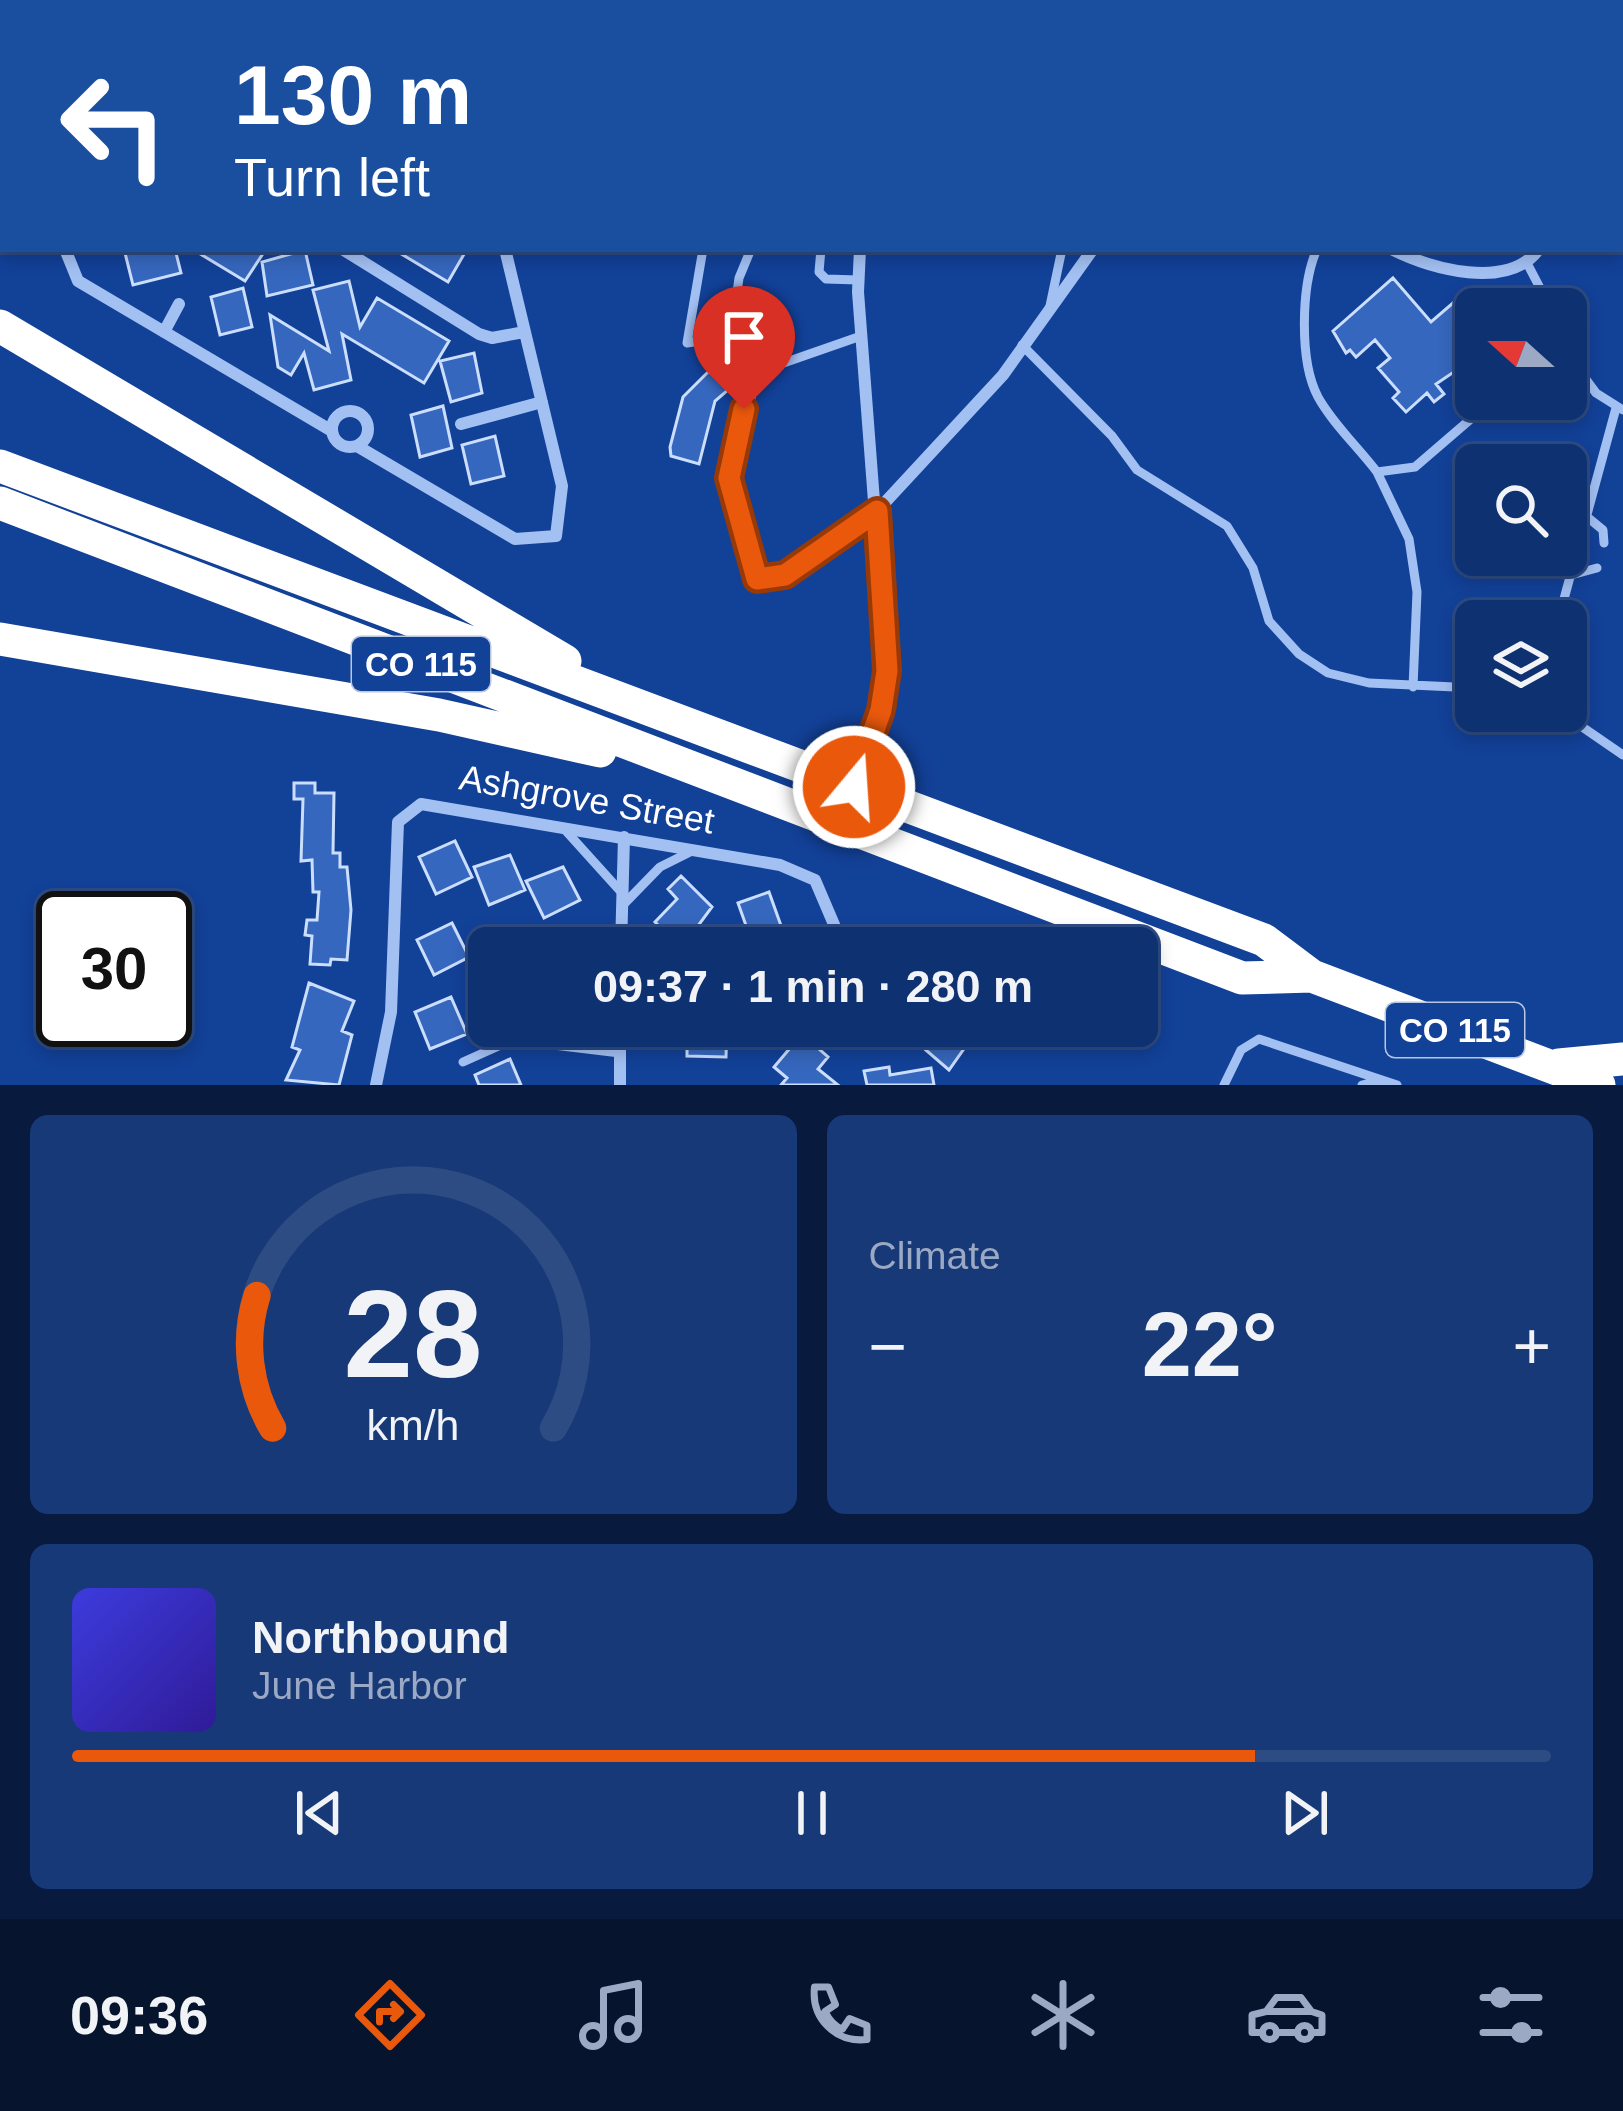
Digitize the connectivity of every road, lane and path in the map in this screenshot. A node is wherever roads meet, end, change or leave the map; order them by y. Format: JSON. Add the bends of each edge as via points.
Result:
{"nodes":[{"id":1,"x":65,"y":252,"type":"edge"},
{"id":2,"x":347,"y":252,"type":"edge"},
{"id":3,"x":506,"y":252,"type":"edge"},
{"id":4,"x":702,"y":252,"type":"edge"},
{"id":5,"x":750,"y":252,"type":"edge"},
{"id":6,"x":821,"y":252,"type":"edge"},
{"id":7,"x":860,"y":252,"type":"edge"},
{"id":8,"x":1061,"y":252,"type":"edge"},
{"id":9,"x":1091,"y":252,"type":"edge"},
{"id":10,"x":1315,"y":252,"type":"edge"},
{"id":11,"x":1401,"y":252,"type":"edge"},
{"id":12,"x":1536,"y":252,"type":"edge"},
{"id":13,"x":1527,"y":263,"type":"junction"},
{"id":14,"x":858,"y":280,"type":"junction"},
{"id":15,"x":1540,"y":288,"type":"edge"},
{"id":16,"x":178,"y":304,"type":"dead end"},
{"id":17,"x":1050,"y":306,"type":"junction"},
{"id":18,"x":0,"y":326,"type":"edge"},
{"id":19,"x":164,"y":332,"type":"junction"},
{"id":20,"x":524,"y":332,"type":"junction"},
{"id":21,"x":731,"y":336,"type":"junction"},
{"id":22,"x":860,"y":336,"type":"junction"},
{"id":23,"x":1022,"y":345,"type":"junction"},
{"id":24,"x":758,"y":372,"type":"junction"},
{"id":25,"x":1587,"y":378,"type":"edge"},
{"id":26,"x":542,"y":402,"type":"junction"},
{"id":27,"x":1619,"y":409,"type":"edge"},
{"id":28,"x":1470,"y":420,"type":"edge"},
{"id":29,"x":461,"y":424,"type":"dead end"},
{"id":30,"x":332,"y":431,"type":"junction"},
{"id":31,"x":357,"y":446,"type":"junction"},
{"id":32,"x":0,"y":466,"type":"edge"},
{"id":33,"x":1377,"y":472,"type":"junction"},
{"id":34,"x":25,"y":500,"type":"edge"},
{"id":35,"x":877,"y":511,"type":"junction"},
{"id":36,"x":1587,"y":513,"type":"edge"},
{"id":37,"x":1587,"y":517,"type":"edge"},
{"id":38,"x":1604,"y":543,"type":"dead end"},
{"id":39,"x":1597,"y":568,"type":"dead end"},
{"id":40,"x":1587,"y":571,"type":"edge"},
{"id":41,"x":0,"y":639,"type":"edge"},
{"id":42,"x":1413,"y":687,"type":"junction"},
{"id":43,"x":1455,"y":688,"type":"edge"},
{"id":44,"x":1587,"y":731,"type":"edge"},
{"id":45,"x":723,"y":739,"type":"junction"},
{"id":46,"x":1623,"y":755,"type":"edge"},
{"id":47,"x":854,"y":787,"type":"junction"},
{"id":48,"x":825,"y":821,"type":"junction"},
{"id":49,"x":562,"y":828,"type":"junction"},
{"id":50,"x":624,"y":837,"type":"junction"},
{"id":51,"x":700,"y":848,"type":"junction"},
{"id":52,"x":622,"y":900,"type":"junction"},
{"id":53,"x":621,"y":927,"type":"edge"},
{"id":54,"x":836,"y":927,"type":"edge"},
{"id":55,"x":1312,"y":976,"type":"junction"},
{"id":56,"x":620,"y":1047,"type":"edge"},
{"id":57,"x":620,"y":1053,"type":"junction"},
{"id":58,"x":1623,"y":1059,"type":"edge"},
{"id":59,"x":463,"y":1062,"type":"dead end"},
{"id":60,"x":1549,"y":1066,"type":"junction"},
{"id":61,"x":1382,"y":1080,"type":"junction"},
{"id":62,"x":376,"y":1085,"type":"edge"},
{"id":63,"x":620,"y":1085,"type":"edge"},
{"id":64,"x":1224,"y":1085,"type":"edge"},
{"id":65,"x":1362,"y":1085,"type":"edge"},
{"id":66,"x":1397,"y":1085,"type":"edge"},
{"id":67,"x":1599,"y":1085,"type":"edge"}],
"edges":[{"from":1,"to":19,"type":"street","via":[[78,281]]},
{"from":2,"to":20,"type":"street","via":[[479,334]]},
{"from":3,"to":20,"type":"street"},
{"from":4,"to":21,"type":"lane","via":[[687,343]]},
{"from":5,"to":21,"type":"lane"},
{"from":6,"to":14,"type":"lane","via":[[826,279]]},
{"from":7,"to":14,"type":"street"},
{"from":8,"to":17,"type":"lane"},
{"from":9,"to":17,"type":"street"},
{"from":10,"to":33,"type":"lane","via":[[1305,276],[1305,325],[1316,393]]},
{"from":11,"to":13,"type":"street","via":[[1471,272]]},
{"from":12,"to":13,"type":"street"},
{"from":13,"to":15,"type":"lane"},
{"from":14,"to":22,"type":"street"},
{"from":16,"to":19,"type":"street"},
{"from":17,"to":23,"type":"street"},
{"from":18,"to":45,"type":"highway","via":[[534,645]]},
{"from":19,"to":30,"type":"street"},
{"from":20,"to":26,"type":"street"},
{"from":21,"to":24,"type":"lane","via":[[740,360]]},
{"from":22,"to":24,"type":"lane"},
{"from":22,"to":35,"type":"street"},
{"from":23,"to":35,"type":"street","via":[[949,439]]},
{"from":23,"to":42,"type":"lane","via":[[1137,470],[1227,526],[1253,568],[1269,621],[1299,654],[1328,673]]},
{"from":24,"to":35,"type":"lane","via":[[729,478],[757,579],[785,575]]},
{"from":25,"to":27,"type":"lane"},
{"from":26,"to":29,"type":"street"},
{"from":26,"to":31,"type":"street","via":[[562,486],[556,536],[515,539]]},
{"from":27,"to":36,"type":"lane"},
{"from":28,"to":33,"type":"lane","via":[[1415,467]]},
{"from":30,"to":31,"type":"street","via":[[343,446]]},
{"from":30,"to":31,"type":"street","via":[[339,415],[358,413],[368,431]]},
{"from":32,"to":34,"type":"highway","number":"CO 115"},
{"from":33,"to":42,"type":"lane","via":[[1409,539],[1417,592]]},
{"from":34,"to":45,"type":"highway","number":"CO 115"},
{"from":34,"to":48,"type":"highway","number":"CO 115"},
{"from":35,"to":47,"type":"street","via":[[887,671]]},
{"from":37,"to":38,"type":"lane","via":[[1604,530]]},
{"from":39,"to":40,"type":"lane"},
{"from":41,"to":48,"type":"highway","via":[[515,731]]},
{"from":42,"to":43,"type":"lane"},
{"from":44,"to":46,"type":"lane"},
{"from":45,"to":47,"type":"highway","number":"CO 115"},
{"from":47,"to":48,"type":"street"},
{"from":47,"to":55,"type":"highway","number":"CO 115","via":[[1264,940]]},
{"from":48,"to":55,"type":"highway","number":"CO 115","via":[[1242,978]]},
{"from":49,"to":50,"type":"street","name":"Ashgrove Street"},
{"from":49,"to":52,"type":"lane"},
{"from":49,"to":62,"type":"street","name":"Ashgrove Street","via":[[432,804],[404,812],[391,1012]]},
{"from":50,"to":51,"type":"street","name":"Ashgrove Street"},
{"from":50,"to":52,"type":"street"},
{"from":51,"to":52,"type":"lane","via":[[660,867]]},
{"from":51,"to":54,"type":"street","name":"Ashgrove Street","via":[[809,876]]},
{"from":52,"to":53,"type":"street"},
{"from":55,"to":60,"type":"highway","number":"CO 115"},
{"from":56,"to":57,"type":"street"},
{"from":57,"to":59,"type":"lane","via":[[512,1040]]},
{"from":57,"to":63,"type":"street"},
{"from":58,"to":60,"type":"highway"},
{"from":60,"to":67,"type":"highway","number":"CO 115"},
{"from":61,"to":64,"type":"lane","via":[[1259,1039],[1240,1050]]},
{"from":61,"to":65,"type":"lane"},
{"from":61,"to":66,"type":"lane"}]}
